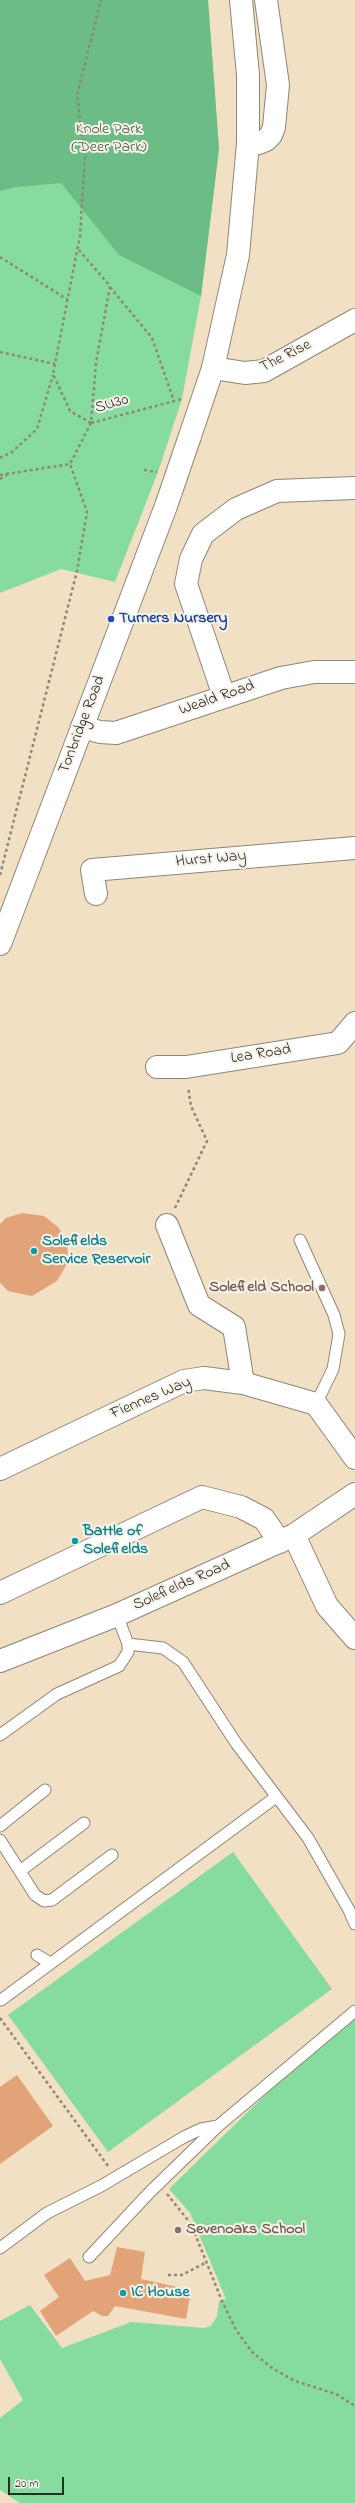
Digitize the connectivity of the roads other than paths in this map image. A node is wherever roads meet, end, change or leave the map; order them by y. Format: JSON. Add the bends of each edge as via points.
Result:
{"nodes":[{"id":1,"x":241,"y":0,"type":"edge"},
{"id":2,"x":266,"y":0,"type":"edge"},
{"id":3,"x":248,"y":143,"type":"junction"},
{"id":4,"x":355,"y":320,"type":"edge"},
{"id":5,"x":213,"y":368,"type":"junction"},
{"id":6,"x":355,"y":488,"type":"edge"},
{"id":7,"x":355,"y":672,"type":"edge"},
{"id":8,"x":224,"y":696,"type":"junction"},
{"id":9,"x":82,"y":726,"type":"junction"},
{"id":10,"x":355,"y":848,"type":"edge"},
{"id":11,"x":96,"y":894,"type":"dead end"},
{"id":12,"x":0,"y":944,"type":"edge"},
{"id":13,"x":355,"y":1023,"type":"edge"},
{"id":14,"x":158,"y":1067,"type":"dead end"},
{"id":15,"x":167,"y":1225,"type":"road end"},
{"id":16,"x":300,"y":1240,"type":"dead end"},
{"id":17,"x":243,"y":1383,"type":"junction"},
{"id":18,"x":316,"y":1404,"type":"junction"},
{"id":19,"x":355,"y":1458,"type":"edge"},
{"id":20,"x":0,"y":1469,"type":"edge"},
{"id":21,"x":355,"y":1494,"type":"edge"},
{"id":22,"x":287,"y":1539,"type":"junction"},
{"id":23,"x":0,"y":1593,"type":"edge"},
{"id":24,"x":117,"y":1615,"type":"junction"},
{"id":25,"x":355,"y":1638,"type":"edge"},
{"id":26,"x":128,"y":1644,"type":"junction"},
{"id":27,"x":0,"y":1661,"type":"edge"},
{"id":28,"x":0,"y":1735,"type":"edge"},
{"id":29,"x":45,"y":1790,"type":"dead end"},
{"id":30,"x":276,"y":1797,"type":"junction"},
{"id":31,"x":84,"y":1823,"type":"dead end"},
{"id":32,"x":0,"y":1826,"type":"edge"},
{"id":33,"x":0,"y":1840,"type":"edge"},
{"id":34,"x":112,"y":1855,"type":"dead end"},
{"id":35,"x":20,"y":1871,"type":"junction"},
{"id":36,"x":355,"y":1924,"type":"edge"},
{"id":37,"x":37,"y":1955,"type":"dead end"},
{"id":38,"x":50,"y":1964,"type":"junction"},
{"id":39,"x":2,"y":2000,"type":"dead end"},
{"id":40,"x":355,"y":2011,"type":"edge"},
{"id":41,"x":218,"y":2126,"type":"junction"},
{"id":42,"x":0,"y":2248,"type":"edge"},
{"id":43,"x":89,"y":2257,"type":"dead end"}],
"edges":[{"from":1,"to":3,"type":"street","name":"Tonbridge Road","via":[[248,75]]},
{"from":2,"to":3,"type":"street","via":[[278,85],[274,127],[266,140]]},
{"from":3,"to":5,"type":"street","name":"Tonbridge Road","via":[[238,255]]},
{"from":4,"to":5,"type":"street","name":"The Rise","via":[[264,371],[245,373]]},
{"from":5,"to":9,"type":"street","name":"Tonbridge Road","bridge":true,"via":[[166,506]]},
{"from":6,"to":8,"type":"street","via":[[277,491],[236,508],[203,534],[191,559],[186,584]]},
{"from":7,"to":8,"type":"street","name":"Weald Road","via":[[301,674]]},
{"from":8,"to":9,"type":"street","name":"Weald Road","via":[[116,733],[100,732]]},
{"from":9,"to":12,"type":"street","name":"Tonbridge Road"},
{"from":10,"to":11,"type":"street","name":"Hurst Way","via":[[90,864]]},
{"from":13,"to":14,"type":"street","name":"Lea Road","via":[[338,1043],[186,1067]]},
{"from":15,"to":17,"type":"street","via":[[199,1305],[234,1327]]},
{"from":16,"to":18,"type":"lane","via":[[334,1315],[339,1334],[333,1369]]},
{"from":17,"to":18,"type":"street","name":"Fiennes Way"},
{"from":17,"to":20,"type":"street","name":"Fiennes Way","via":[[204,1378],[184,1381]]},
{"from":18,"to":19,"type":"street"},
{"from":21,"to":22,"type":"street","name":"Solefields Road"},
{"from":22,"to":23,"type":"street","via":[[264,1519],[241,1507],[202,1498]]},
{"from":22,"to":24,"type":"street","name":"Solefields Road"},
{"from":22,"to":25,"type":"street","via":[[327,1606]]},
{"from":24,"to":26,"type":"lane"},
{"from":24,"to":27,"type":"street","name":"Solefields Road"},
{"from":26,"to":28,"type":"lane","via":[[128,1652],[119,1666],[57,1694]]},
{"from":26,"to":30,"type":"lane","via":[[163,1648],[183,1662],[236,1743]]},
{"from":29,"to":32,"type":"lane"},
{"from":30,"to":36,"type":"lane","via":[[308,1838]]},
{"from":30,"to":38,"type":"lane"},
{"from":31,"to":35,"type":"lane"},
{"from":33,"to":35,"type":"lane"},
{"from":34,"to":35,"type":"lane","via":[[52,1900],[44,1901],[35,1895]]},
{"from":37,"to":38,"type":"lane"},
{"from":38,"to":39,"type":"lane"},
{"from":40,"to":41,"type":"lane"},
{"from":41,"to":42,"type":"lane","via":[[201,2129],[184,2137],[101,2186],[47,2213]]},
{"from":41,"to":43,"type":"lane","via":[[150,2192]]}]}
